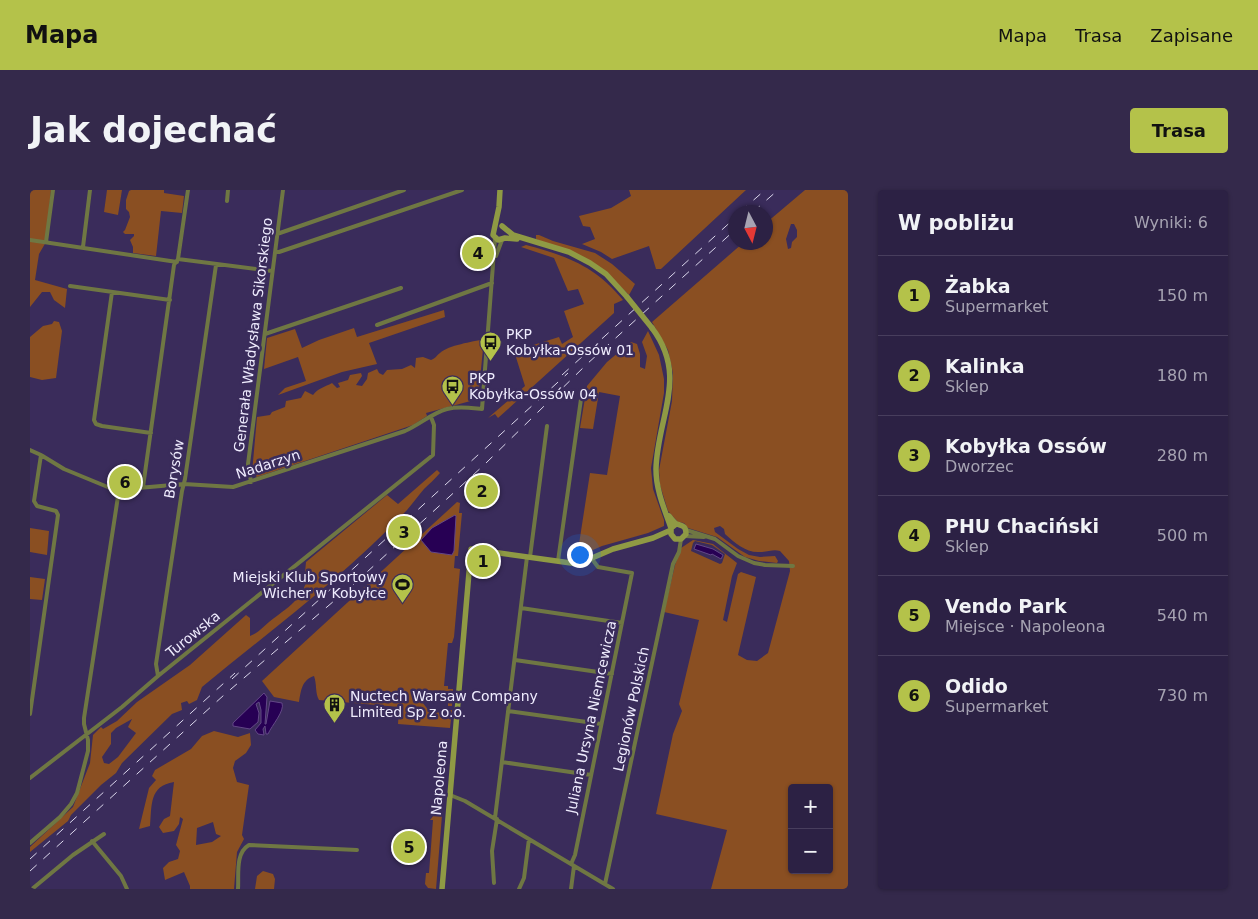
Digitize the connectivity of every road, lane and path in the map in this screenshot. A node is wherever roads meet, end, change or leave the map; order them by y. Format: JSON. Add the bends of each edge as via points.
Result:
{"nodes":[{"id":1,"x":53,"y":190,"type":"edge"},
{"id":2,"x":90,"y":190,"type":"edge"},
{"id":3,"x":188,"y":190,"type":"edge"},
{"id":4,"x":228,"y":190,"type":"edge"},
{"id":5,"x":283,"y":190,"type":"edge"},
{"id":6,"x":404,"y":190,"type":"edge"},
{"id":7,"x":462,"y":190,"type":"edge"},
{"id":8,"x":500,"y":190,"type":"edge"},
{"id":9,"x":506,"y":191,"type":"edge"},
{"id":10,"x":227,"y":201,"type":"dead end"},
{"id":11,"x":499,"y":207,"type":"junction"},
{"id":12,"x":502,"y":226,"type":"junction"},
{"id":13,"x":495,"y":227,"type":"junction"},
{"id":14,"x":277,"y":234,"type":"junction"},
{"id":15,"x":502,"y":237,"type":"junction"},
{"id":16,"x":30,"y":240,"type":"edge"},
{"id":17,"x":46,"y":242,"type":"junction"},
{"id":18,"x":83,"y":247,"type":"junction"},
{"id":19,"x":275,"y":252,"type":"junction"},
{"id":20,"x":177,"y":260,"type":"junction"},
{"id":21,"x":216,"y":265,"type":"junction"},
{"id":22,"x":272,"y":271,"type":"junction"},
{"id":23,"x":492,"y":283,"type":"junction"},
{"id":24,"x":70,"y":286,"type":"dead end"},
{"id":25,"x":401,"y":288,"type":"dead end"},
{"id":26,"x":112,"y":292,"type":"junction"},
{"id":27,"x":170,"y":300,"type":"junction"},
{"id":28,"x":377,"y":325,"type":"dead end"},
{"id":29,"x":265,"y":334,"type":"junction"},
{"id":30,"x":581,"y":399,"type":"dead end"},
{"id":31,"x":431,"y":417,"type":"junction"},
{"id":32,"x":547,"y":426,"type":"dead end"},
{"id":33,"x":151,"y":433,"type":"junction"},
{"id":34,"x":30,"y":450,"type":"edge"},
{"id":35,"x":41,"y":455,"type":"junction"},
{"id":36,"x":251,"y":482,"type":"junction"},
{"id":37,"x":184,"y":484,"type":"junction"},
{"id":38,"x":143,"y":487,"type":"junction"},
{"id":39,"x":119,"y":490,"type":"junction"},
{"id":40,"x":673,"y":529,"type":"junction"},
{"id":41,"x":684,"y":535,"type":"junction"},
{"id":42,"x":529,"y":557,"type":"junction"},
{"id":43,"x":592,"y":559,"type":"junction"},
{"id":44,"x":558,"y":561,"type":"junction"},
{"id":45,"x":792,"y":566,"type":"dead end"},
{"id":46,"x":521,"y":608,"type":"junction"},
{"id":47,"x":622,"y":623,"type":"junction"},
{"id":48,"x":515,"y":660,"type":"junction"},
{"id":49,"x":612,"y":674,"type":"junction"},
{"id":50,"x":158,"y":676,"type":"junction"},
{"id":51,"x":508,"y":711,"type":"junction"},
{"id":52,"x":30,"y":714,"type":"edge"},
{"id":53,"x":601,"y":724,"type":"junction"},
{"id":54,"x":87,"y":734,"type":"junction"},
{"id":55,"x":502,"y":762,"type":"junction"},
{"id":56,"x":591,"y":775,"type":"junction"},
{"id":57,"x":30,"y":778,"type":"edge"},
{"id":58,"x":450,"y":795,"type":"junction"},
{"id":59,"x":496,"y":819,"type":"junction"},
{"id":60,"x":104,"y":834,"type":"dead end"},
{"id":61,"x":529,"y":839,"type":"junction"},
{"id":62,"x":92,"y":841,"type":"junction"},
{"id":63,"x":30,"y":843,"type":"edge"},
{"id":64,"x":357,"y":850,"type":"dead end"},
{"id":65,"x":572,"y":865,"type":"junction"},
{"id":66,"x":494,"y":883,"type":"dead end"},
{"id":67,"x":605,"y":884,"type":"junction"},
{"id":68,"x":32,"y":889,"type":"edge"},
{"id":69,"x":127,"y":889,"type":"edge"},
{"id":70,"x":238,"y":889,"type":"edge"},
{"id":71,"x":442,"y":889,"type":"edge"},
{"id":72,"x":519,"y":889,"type":"edge"},
{"id":73,"x":571,"y":889,"type":"edge"},
{"id":74,"x":613,"y":889,"type":"edge"}],
"edges":[{"from":1,"to":17,"type":"street"},
{"from":2,"to":18,"type":"street"},
{"from":3,"to":20,"type":"street"},
{"from":4,"to":10,"type":"street"},
{"from":5,"to":14,"type":"street","name":"Generała Władysława Sikorskiego"},
{"from":6,"to":14,"type":"street"},
{"from":7,"to":19,"type":"street"},
{"from":8,"to":9,"type":"street"},
{"from":8,"to":11,"type":"street"},
{"from":11,"to":12,"type":"street"},
{"from":11,"to":13,"type":"street"},
{"from":12,"to":13,"type":"street"},
{"from":12,"to":15,"type":"street"},
{"from":13,"to":15,"type":"street","via":[[492,234]]},
{"from":14,"to":19,"type":"street","name":"Generała Władysława Sikorskiego"},
{"from":15,"to":23,"type":"street"},
{"from":15,"to":40,"type":"street","bridge":true,"via":[[532,241],[569,252],[590,263],[606,274],[627,297],[659,339],[666,355],[670,393],[656,465],[658,490]]},
{"from":16,"to":17,"type":"street"},
{"from":17,"to":18,"type":"street"},
{"from":18,"to":20,"type":"street"},
{"from":19,"to":22,"type":"street","name":"Generała Władysława Sikorskiego"},
{"from":20,"to":21,"type":"street"},
{"from":20,"to":27,"type":"street"},
{"from":21,"to":22,"type":"street"},
{"from":21,"to":37,"type":"street","name":"Borysów"},
{"from":22,"to":29,"type":"street","name":"Generała Władysława Sikorskiego"},
{"from":23,"to":28,"type":"street"},
{"from":23,"to":31,"type":"street","name":"Nadarzyn","via":[[482,409],[453,408]]},
{"from":24,"to":26,"type":"street"},
{"from":25,"to":29,"type":"street"},
{"from":26,"to":27,"type":"street"},
{"from":26,"to":33,"type":"street","via":[[94,420],[102,426]]},
{"from":27,"to":33,"type":"street"},
{"from":29,"to":36,"type":"street","name":"Generała Władysława Sikorskiego","via":[[248,464]]},
{"from":30,"to":44,"type":"street"},
{"from":31,"to":36,"type":"street","name":"Nadarzyn","via":[[405,430]]},
{"from":31,"to":50,"type":"street","name":"Turowska","via":[[434,426],[433,455]]},
{"from":32,"to":42,"type":"street"},
{"from":33,"to":38,"type":"street"},
{"from":34,"to":35,"type":"street","name":"Nadarzyn"},
{"from":35,"to":39,"type":"street","name":"Nadarzyn","via":[[64,469]]},
{"from":35,"to":52,"type":"street","via":[[34,501],[37,506],[55,510],[58,514]]},
{"from":36,"to":37,"type":"street","name":"Nadarzyn","via":[[234,487]]},
{"from":37,"to":38,"type":"street","name":"Nadarzyn"},
{"from":37,"to":50,"type":"street","name":"Borysów","via":[[156,664]]},
{"from":38,"to":39,"type":"street","name":"Nadarzyn"},
{"from":39,"to":54,"type":"street","via":[[84,718]]},
{"from":40,"to":41,"type":"street","via":[[682,525]]},
{"from":40,"to":41,"type":"street","via":[[675,539]]},
{"from":40,"to":43,"type":"street"},
{"from":41,"to":45,"type":"street","via":[[708,537],[748,561]]},
{"from":41,"to":67,"type":"street","name":"Legionów Polskich","via":[[674,564]]},
{"from":42,"to":44,"type":"street"},
{"from":42,"to":46,"type":"street"},
{"from":42,"to":58,"type":"street","name":"Napoleona","via":[[471,549]]},
{"from":43,"to":44,"type":"street","via":[[578,564]]},
{"from":43,"to":47,"type":"street","name":"Juliana Ursyna Niemcewicza","via":[[598,567],[632,572]]},
{"from":46,"to":47,"type":"street"},
{"from":46,"to":48,"type":"street"},
{"from":47,"to":49,"type":"street","name":"Juliana Ursyna Niemcewicza"},
{"from":48,"to":49,"type":"street"},
{"from":48,"to":51,"type":"street"},
{"from":49,"to":53,"type":"street","name":"Juliana Ursyna Niemcewicza"},
{"from":50,"to":54,"type":"street","name":"Turowska"},
{"from":51,"to":53,"type":"street"},
{"from":51,"to":55,"type":"street"},
{"from":53,"to":56,"type":"street","name":"Juliana Ursyna Niemcewicza"},
{"from":54,"to":57,"type":"street","name":"Turowska"},
{"from":54,"to":63,"type":"street","via":[[88,751],[74,798],[60,817]]},
{"from":55,"to":56,"type":"street"},
{"from":55,"to":59,"type":"street"},
{"from":56,"to":65,"type":"street","name":"Juliana Ursyna Niemcewicza"},
{"from":58,"to":59,"type":"street"},
{"from":58,"to":71,"type":"street","name":"Napoleona"},
{"from":59,"to":61,"type":"street"},
{"from":59,"to":66,"type":"street","via":[[492,851]]},
{"from":60,"to":62,"type":"street"},
{"from":61,"to":65,"type":"street"},
{"from":61,"to":72,"type":"street","via":[[524,878]]},
{"from":62,"to":68,"type":"street"},
{"from":62,"to":69,"type":"street","via":[[122,876]]},
{"from":64,"to":70,"type":"street","via":[[248,845],[240,857]]},
{"from":65,"to":67,"type":"street"},
{"from":65,"to":73,"type":"street","name":"Juliana Ursyna Niemcewicza"},
{"from":67,"to":74,"type":"street"}]}
